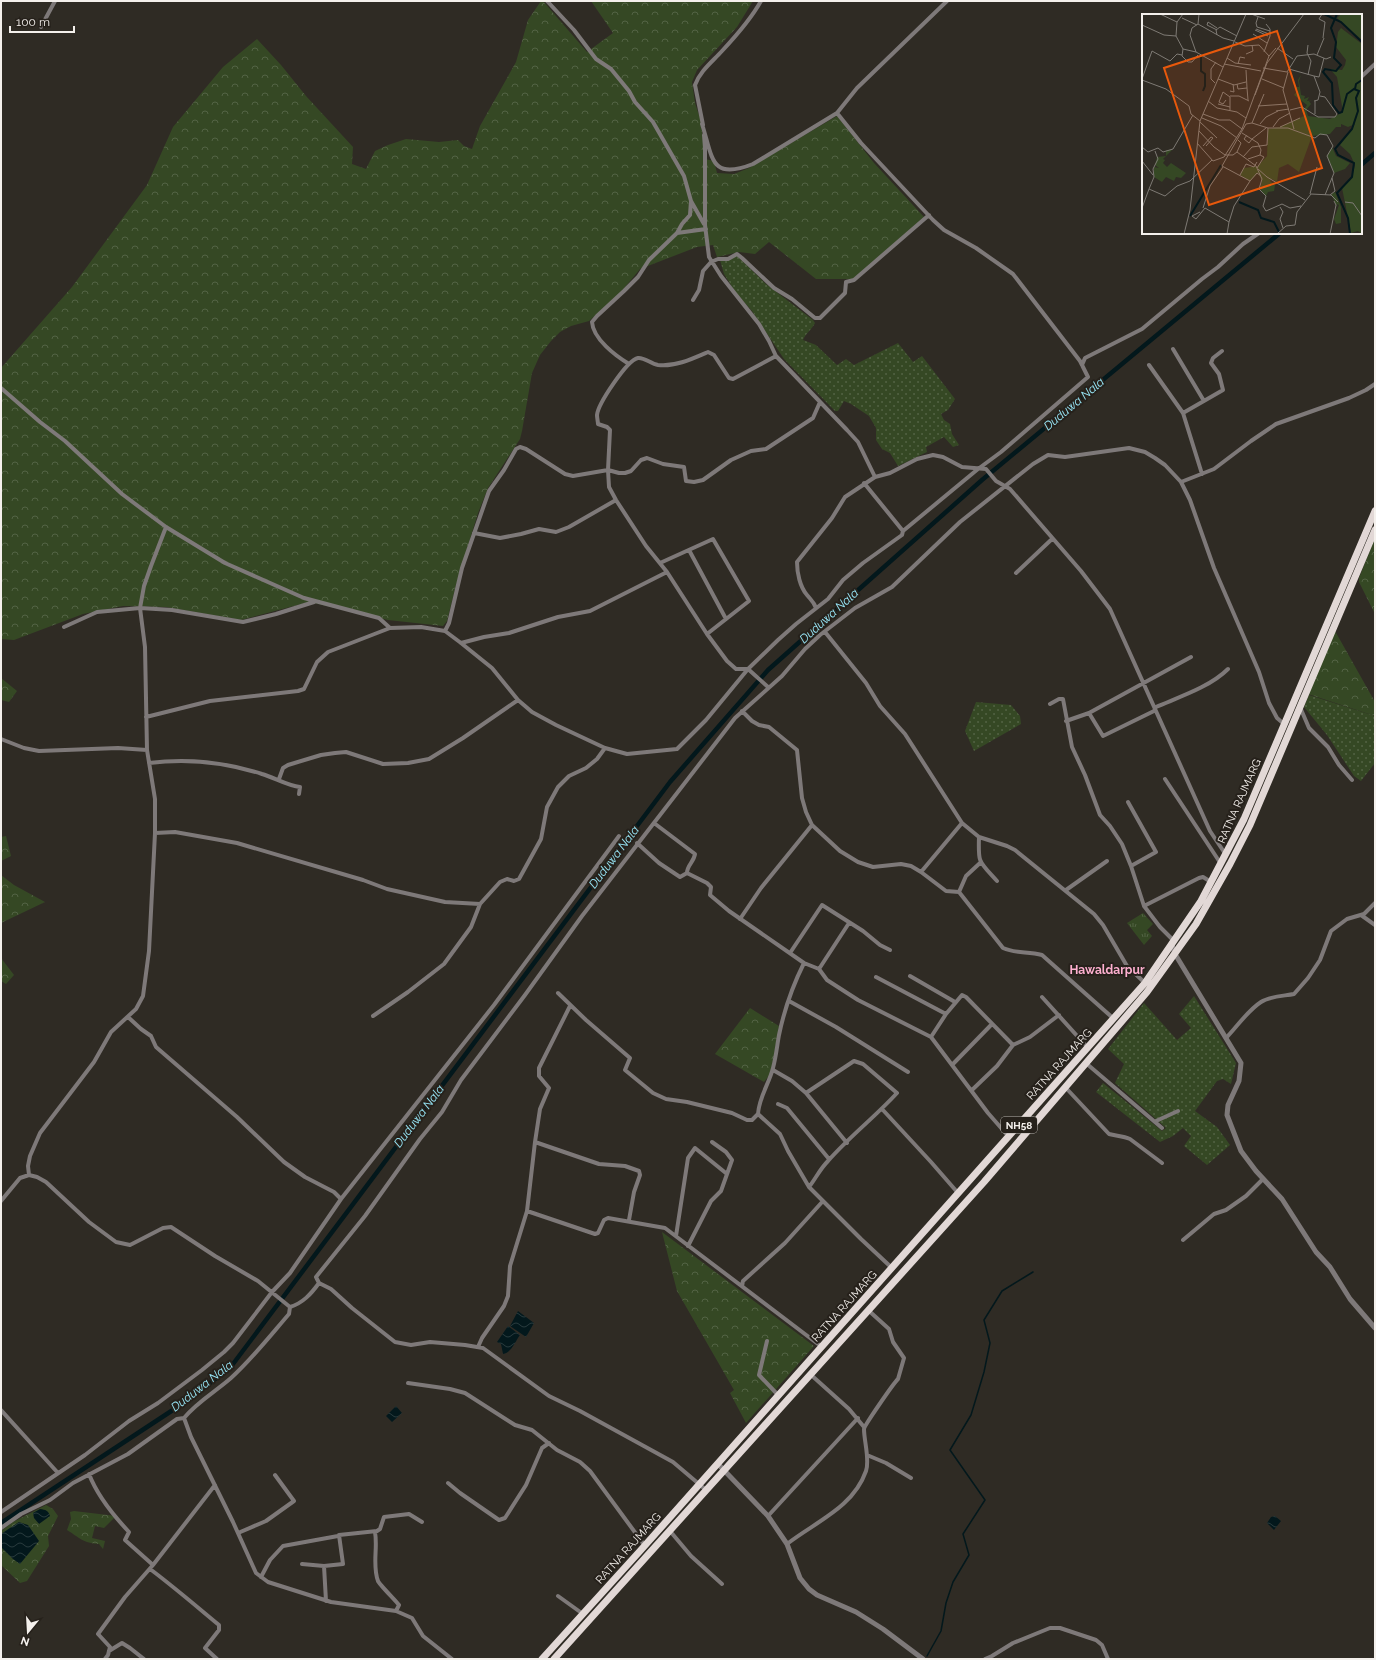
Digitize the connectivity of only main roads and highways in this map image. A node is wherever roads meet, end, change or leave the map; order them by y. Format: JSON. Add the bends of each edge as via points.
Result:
{"nodes":[{"id":1,"x":1375,"y":511,"type":"edge"},
{"id":2,"x":1375,"y":530,"type":"edge"},
{"id":3,"x":542,"y":1659,"type":"edge"},
{"id":4,"x":554,"y":1659,"type":"edge"}],
"edges":[{"from":1,"to":3,"type":"highway","name":"RATNA RAJMARG","number":"NH58","via":[[1244,819],[1211,882],[1145,983]]},
{"from":2,"to":4,"type":"highway","name":"RATNA RAJMARG","number":"NH58","via":[[1250,825],[1212,896],[1175,954],[1087,1064],[984,1182]]}]}
